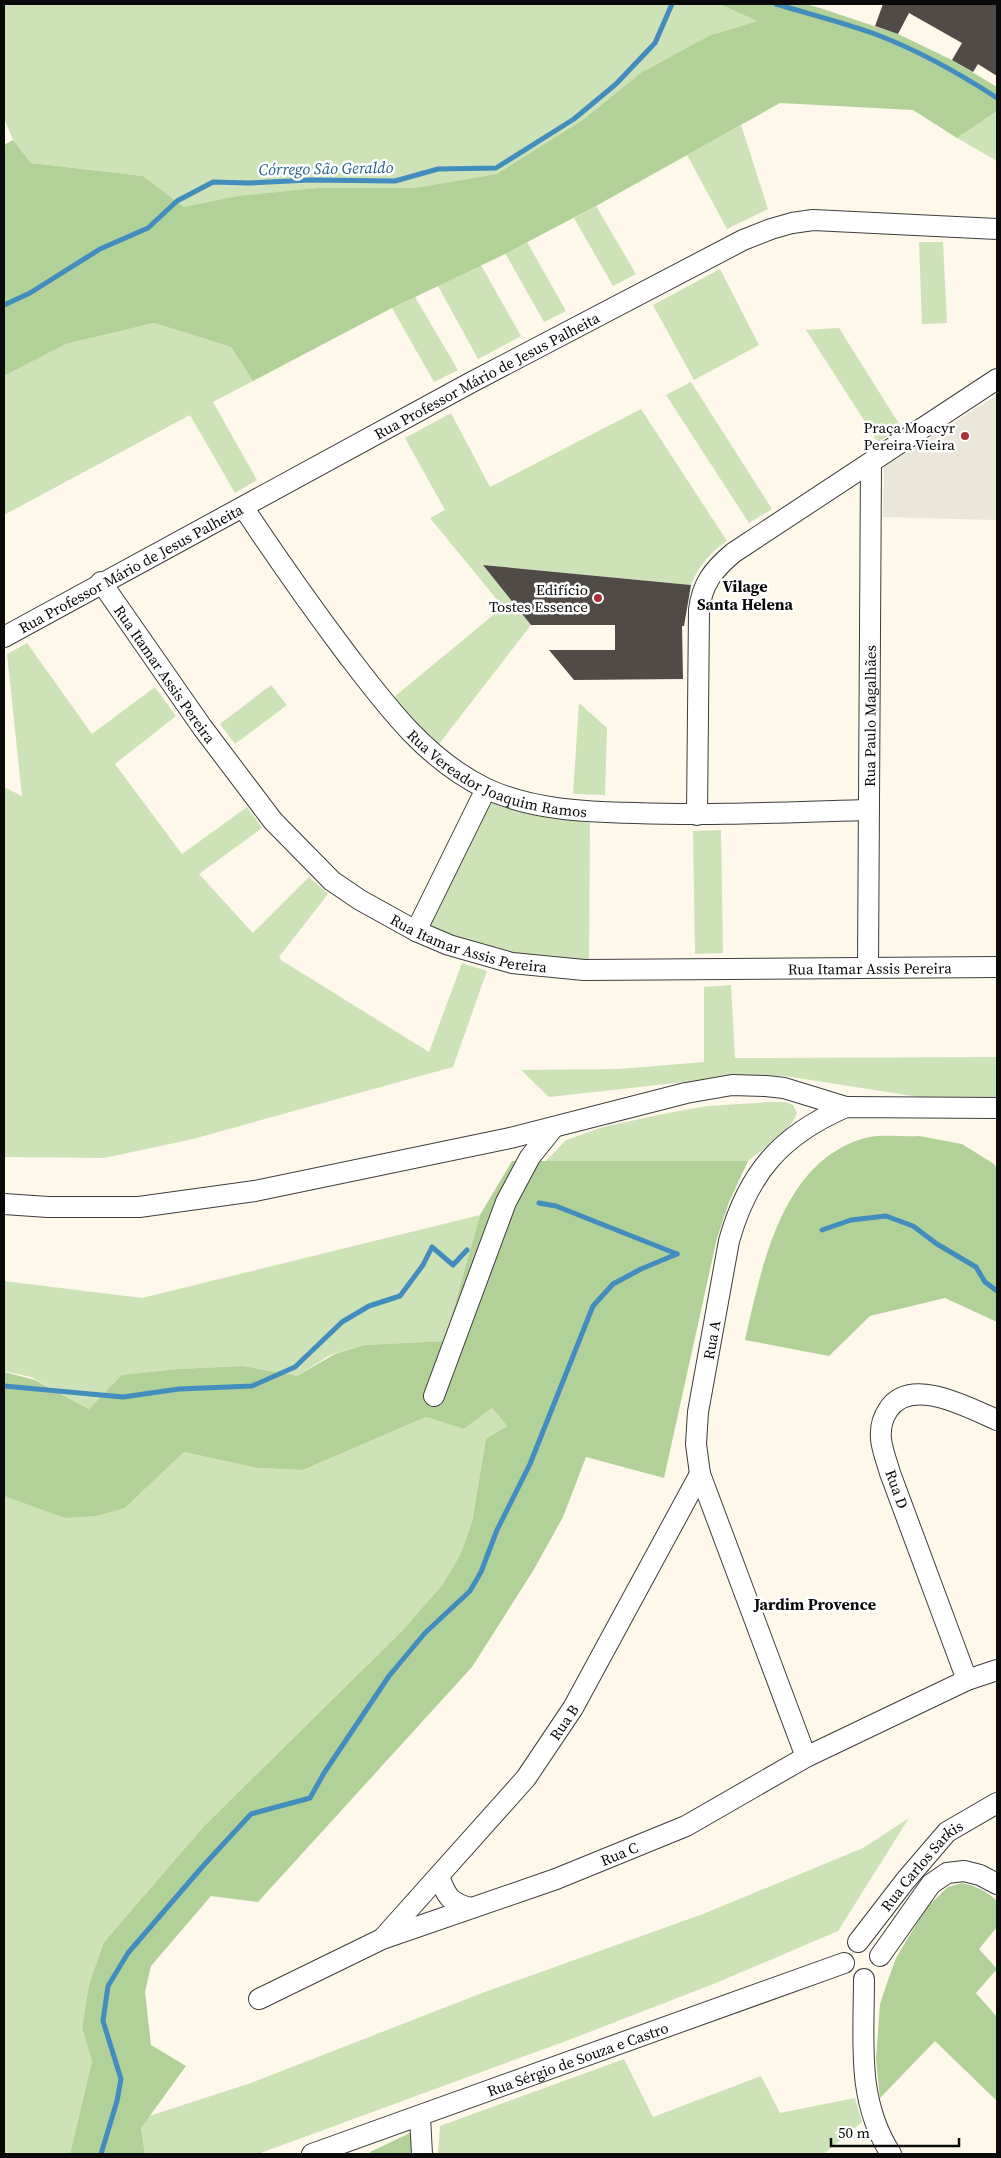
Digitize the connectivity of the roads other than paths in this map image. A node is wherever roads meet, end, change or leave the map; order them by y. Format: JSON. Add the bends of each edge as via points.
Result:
{"nodes":[{"id":1,"x":997,"y":229,"type":"edge"},
{"id":2,"x":997,"y":379,"type":"edge"},
{"id":3,"x":871,"y":464,"type":"junction"},
{"id":4,"x":243,"y":507,"type":"junction"},
{"id":5,"x":101,"y":582,"type":"junction"},
{"id":6,"x":4,"y":637,"type":"edge"},
{"id":7,"x":486,"y":788,"type":"junction"},
{"id":8,"x":868,"y":810,"type":"junction"},
{"id":9,"x":697,"y":815,"type":"junction"},
{"id":10,"x":416,"y":931,"type":"junction"},
{"id":11,"x":868,"y":967,"type":"junction"},
{"id":12,"x":997,"y":967,"type":"edge"},
{"id":13,"x":846,"y":1107,"type":"junction"},
{"id":14,"x":997,"y":1108,"type":"edge"},
{"id":15,"x":554,"y":1127,"type":"junction"},
{"id":16,"x":4,"y":1204,"type":"edge"},
{"id":17,"x":434,"y":1396,"type":"dead end"},
{"id":18,"x":997,"y":1420,"type":"edge"},
{"id":19,"x":700,"y":1474,"type":"junction"},
{"id":20,"x":997,"y":1670,"type":"edge"},
{"id":21,"x":968,"y":1680,"type":"junction"},
{"id":22,"x":806,"y":1757,"type":"junction"},
{"id":23,"x":997,"y":1803,"type":"edge"},
{"id":24,"x":440,"y":1876,"type":"junction"},
{"id":25,"x":997,"y":1884,"type":"edge"},
{"id":26,"x":471,"y":1908,"type":"junction"},
{"id":27,"x":382,"y":1939,"type":"junction"},
{"id":28,"x":858,"y":1942,"type":"junction"},
{"id":29,"x":880,"y":1956,"type":"junction"},
{"id":30,"x":844,"y":1963,"type":"junction"},
{"id":31,"x":864,"y":1979,"type":"junction"},
{"id":32,"x":259,"y":1999,"type":"dead end"},
{"id":33,"x":420,"y":2117,"type":"junction"},
{"id":34,"x":312,"y":2154,"type":"edge"},
{"id":35,"x":422,"y":2154,"type":"edge"},
{"id":36,"x":891,"y":2154,"type":"edge"}],
"edges":[{"from":1,"to":4,"type":"street","name":"Rua Professor Mário de Jesus Palheita","via":[[832,220],[792,223],[771,229],[734,245],[470,382]]},
{"from":2,"to":3,"type":"street"},
{"from":3,"to":8,"type":"street","name":"Rua Paulo Magalhães"},
{"from":3,"to":9,"type":"street","via":[[733,554],[704,585],[699,610]]},
{"from":4,"to":5,"type":"street","name":"Rua Professor Mário de Jesus Palheita"},
{"from":4,"to":7,"type":"street","name":"Rua Vereador Joaquim Ramos","via":[[310,606],[391,711],[443,762]]},
{"from":5,"to":6,"type":"street","name":"Rua Professor Mário de Jesus Palheita"},
{"from":5,"to":10,"type":"street","name":"Rua Itamar Assis Pereira","via":[[202,727],[273,821],[332,881]]},
{"from":7,"to":9,"type":"street","name":"Rua Vereador Joaquim Ramos","via":[[525,801],[578,811]]},
{"from":7,"to":10,"type":"street"},
{"from":8,"to":9,"type":"street","name":"Rua Vereador Joaquim Ramos"},
{"from":8,"to":11,"type":"street","name":"Rua Paulo Magalhães"},
{"from":10,"to":11,"type":"street","name":"Rua Itamar Assis Pereira","via":[[482,956],[544,968],[621,971]]},
{"from":11,"to":12,"type":"street","name":"Rua Itamar Assis Pereira"},
{"from":13,"to":14,"type":"street","name":"Rua A"},
{"from":13,"to":15,"type":"street","via":[[784,1088],[732,1086],[686,1093]]},
{"from":13,"to":19,"type":"street","name":"Rua A","via":[[817,1120],[788,1142],[756,1177],[744,1197],[729,1241],[698,1412],[696,1444]]},
{"from":15,"to":16,"type":"street","via":[[203,1199],[110,1208]]},
{"from":15,"to":17,"type":"street","via":[[530,1157],[506,1202]]},
{"from":18,"to":21,"type":"street","name":"Rua D","via":[[926,1394],[907,1395],[892,1405],[882,1420],[881,1440],[890,1473]]},
{"from":19,"to":22,"type":"street","name":"Rua A"},
{"from":19,"to":24,"type":"street","name":"Rua B","via":[[573,1708],[526,1778]]},
{"from":20,"to":21,"type":"street","name":"Rua C"},
{"from":21,"to":22,"type":"street","name":"Rua C"},
{"from":22,"to":26,"type":"street","name":"Rua C","via":[[686,1826],[556,1879]]},
{"from":23,"to":28,"type":"street","name":"Rua Carlos Sarkis","via":[[947,1832]]},
{"from":24,"to":26,"type":"street","via":[[445,1892],[457,1904]]},
{"from":24,"to":27,"type":"street","name":"Rua B"},
{"from":25,"to":29,"type":"street","via":[[964,1871],[947,1873],[931,1884]]},
{"from":26,"to":27,"type":"street","name":"Rua C"},
{"from":27,"to":32,"type":"street","name":"Rua C"},
{"from":28,"to":29,"type":"street","via":[[874,1946]]},
{"from":28,"to":30,"type":"street","via":[[845,1952]]},
{"from":29,"to":31,"type":"street","via":[[879,1968]]},
{"from":30,"to":31,"type":"street","via":[[852,1976]]},
{"from":30,"to":33,"type":"street","name":"Rua Sérgio de Souza e Castro"},
{"from":31,"to":36,"type":"street","via":[[864,2071],[869,2108],[879,2136]]},
{"from":33,"to":34,"type":"street","name":"Rua Sérgio de Souza e Castro"},
{"from":33,"to":35,"type":"street"}]}
